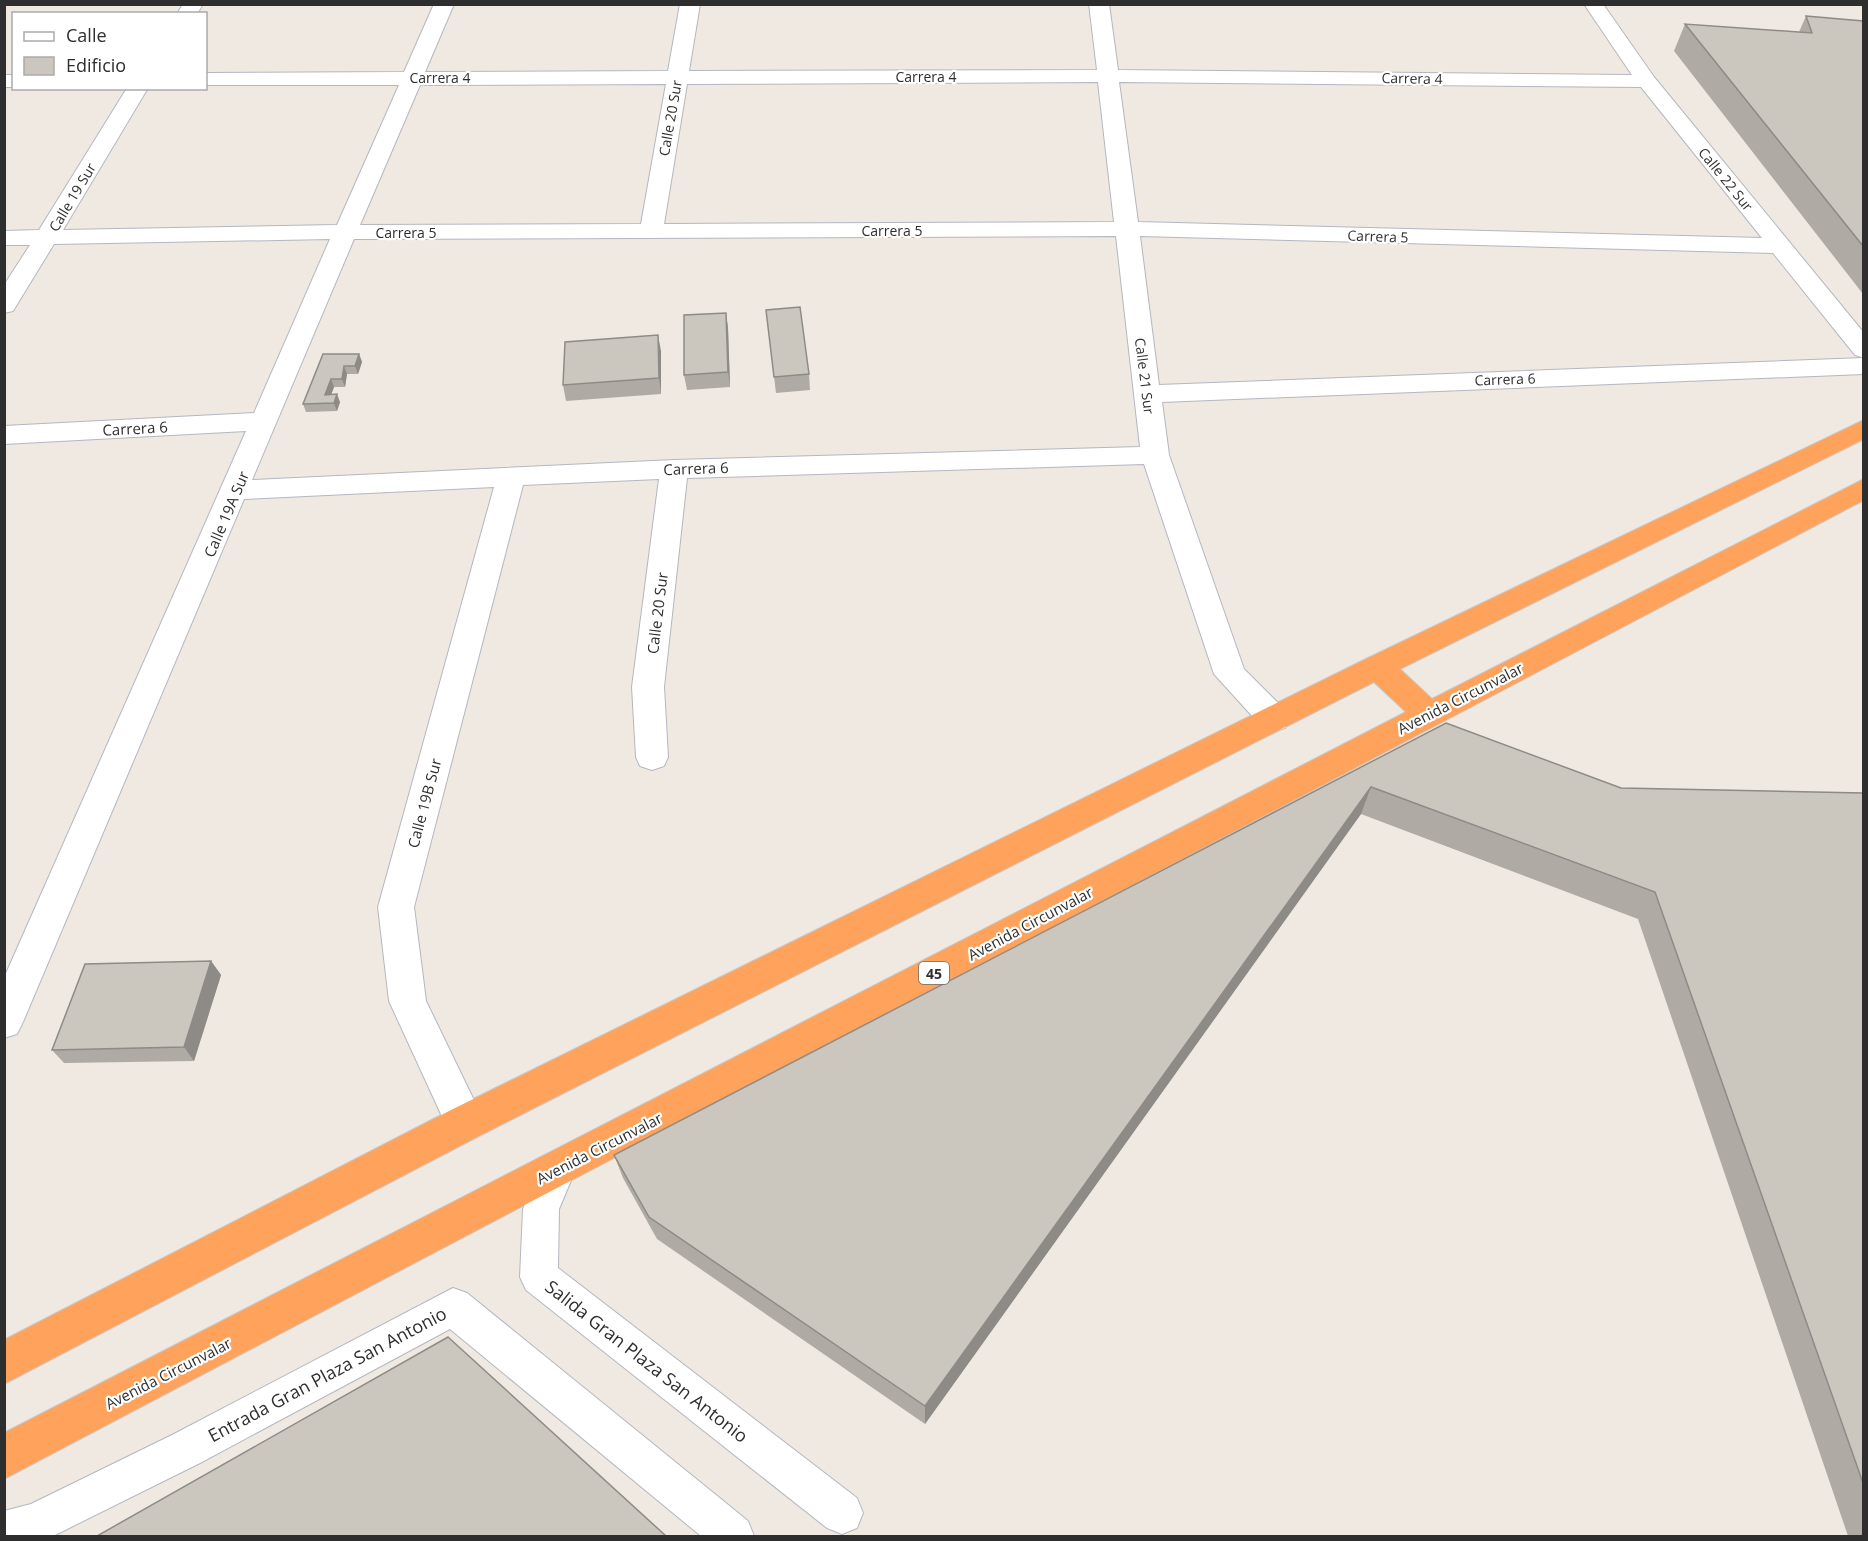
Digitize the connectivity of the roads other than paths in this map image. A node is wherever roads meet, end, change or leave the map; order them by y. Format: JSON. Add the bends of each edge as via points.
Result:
{"nodes":[{"id":1,"x":444,"y":4,"type":"edge"},
{"id":2,"x":690,"y":4,"type":"edge"},
{"id":3,"x":1100,"y":4,"type":"edge"},
{"id":4,"x":1593,"y":4,"type":"edge"},
{"id":5,"x":413,"y":76,"type":"junction"},
{"id":6,"x":677,"y":76,"type":"junction"},
{"id":7,"x":1108,"y":76,"type":"junction"},
{"id":8,"x":207,"y":79,"type":"edge"},
{"id":9,"x":1647,"y":81,"type":"junction"},
{"id":10,"x":137,"y":90,"type":"edge"},
{"id":11,"x":1126,"y":229,"type":"junction"},
{"id":12,"x":651,"y":231,"type":"junction"},
{"id":13,"x":346,"y":232,"type":"junction"},
{"id":14,"x":48,"y":237,"type":"junction"},
{"id":15,"x":4,"y":238,"type":"edge"},
{"id":16,"x":1780,"y":246,"type":"junction"},
{"id":17,"x":4,"y":306,"type":"edge"},
{"id":18,"x":1863,"y":350,"type":"edge"},
{"id":19,"x":1863,"y":366,"type":"edge"},
{"id":20,"x":1147,"y":394,"type":"junction"},
{"id":21,"x":266,"y":421,"type":"junction"},
{"id":22,"x":1863,"y":428,"type":"edge"},
{"id":23,"x":4,"y":435,"type":"edge"},
{"id":24,"x":1155,"y":455,"type":"junction"},
{"id":25,"x":674,"y":469,"type":"junction"},
{"id":26,"x":511,"y":477,"type":"junction"},
{"id":27,"x":1863,"y":488,"type":"edge"},
{"id":28,"x":236,"y":490,"type":"junction"},
{"id":29,"x":1377,"y":667,"type":"junction"},
{"id":30,"x":1428,"y":714,"type":"junction"},
{"id":31,"x":1274,"y":719,"type":"junction"},
{"id":32,"x":652,"y":757,"type":"dead end"},
{"id":33,"x":4,"y":1022,"type":"edge"},
{"id":34,"x":465,"y":1123,"type":"junction"},
{"id":35,"x":557,"y":1171,"type":"junction"},
{"id":36,"x":4,"y":1363,"type":"edge"},
{"id":37,"x":4,"y":1458,"type":"edge"},
{"id":38,"x":842,"y":1513,"type":"dead end"},
{"id":39,"x":4,"y":1532,"type":"edge"},
{"id":40,"x":733,"y":1536,"type":"edge"}],
"edges":[{"from":1,"to":5,"type":"street","name":"Calle 19A Sur"},
{"from":2,"to":6,"type":"street","name":"Calle 20 Sur"},
{"from":3,"to":7,"type":"street","name":"Calle 21 Sur"},
{"from":4,"to":9,"type":"street","name":"Calle 22 Sur"},
{"from":5,"to":6,"type":"street","name":"Carrera 4"},
{"from":5,"to":8,"type":"street","name":"Carrera 4"},
{"from":5,"to":13,"type":"street","name":"Calle 19A Sur"},
{"from":6,"to":7,"type":"street","name":"Carrera 4"},
{"from":6,"to":12,"type":"street","name":"Calle 20 Sur"},
{"from":7,"to":9,"type":"street","name":"Carrera 4"},
{"from":7,"to":11,"type":"street","name":"Calle 21 Sur"},
{"from":9,"to":16,"type":"street","name":"Calle 22 Sur"},
{"from":10,"to":14,"type":"street","name":"Calle 19 Sur"},
{"from":11,"to":12,"type":"street","name":"Carrera 5"},
{"from":11,"to":16,"type":"street","name":"Carrera 5"},
{"from":11,"to":20,"type":"street","name":"Calle 21 Sur"},
{"from":12,"to":13,"type":"street","name":"Carrera 5"},
{"from":13,"to":14,"type":"street","name":"Carrera 5"},
{"from":13,"to":21,"type":"street","name":"Calle 19A Sur"},
{"from":14,"to":15,"type":"street","name":"Carrera 5"},
{"from":14,"to":17,"type":"street","name":"Calle 19 Sur"},
{"from":16,"to":18,"type":"street","name":"Calle 22 Sur"},
{"from":19,"to":20,"type":"street","name":"Carrera 6"},
{"from":20,"to":24,"type":"street","name":"Calle 21 Sur"},
{"from":21,"to":23,"type":"street","name":"Carrera 6"},
{"from":21,"to":28,"type":"street","name":"Calle 19A Sur"},
{"from":22,"to":29,"type":"highway"},
{"from":24,"to":25,"type":"street","name":"Carrera 6"},
{"from":24,"to":31,"type":"street","name":"Calle 21 Sur","via":[[1230,674]]},
{"from":25,"to":26,"type":"street","name":"Carrera 6"},
{"from":25,"to":32,"type":"street","name":"Calle 20 Sur","via":[[648,687]]},
{"from":26,"to":28,"type":"street","name":"Carrera 6"},
{"from":26,"to":34,"type":"street","name":"Calle 19B Sur","via":[[396,907],[408,1000]]},
{"from":27,"to":30,"type":"highway","name":"Avenida Circunvalar","number":"45"},
{"from":28,"to":33,"type":"street","name":"Calle 19A Sur"},
{"from":29,"to":30,"type":"highway"},
{"from":29,"to":31,"type":"highway"},
{"from":30,"to":35,"type":"highway","name":"Avenida Circunvalar","number":"45"},
{"from":31,"to":34,"type":"highway"},
{"from":34,"to":36,"type":"highway"},
{"from":35,"to":37,"type":"highway","name":"Avenida Circunvalar","number":"45"},
{"from":35,"to":38,"type":"lane","name":"Salida Gran Plaza San Antonio","via":[[541,1209],[539,1276]]},
{"from":39,"to":40,"type":"lane","name":"Entrada Gran Plaza San Antonio","via":[[36,1523],[175,1454],[453,1307]]}]}
